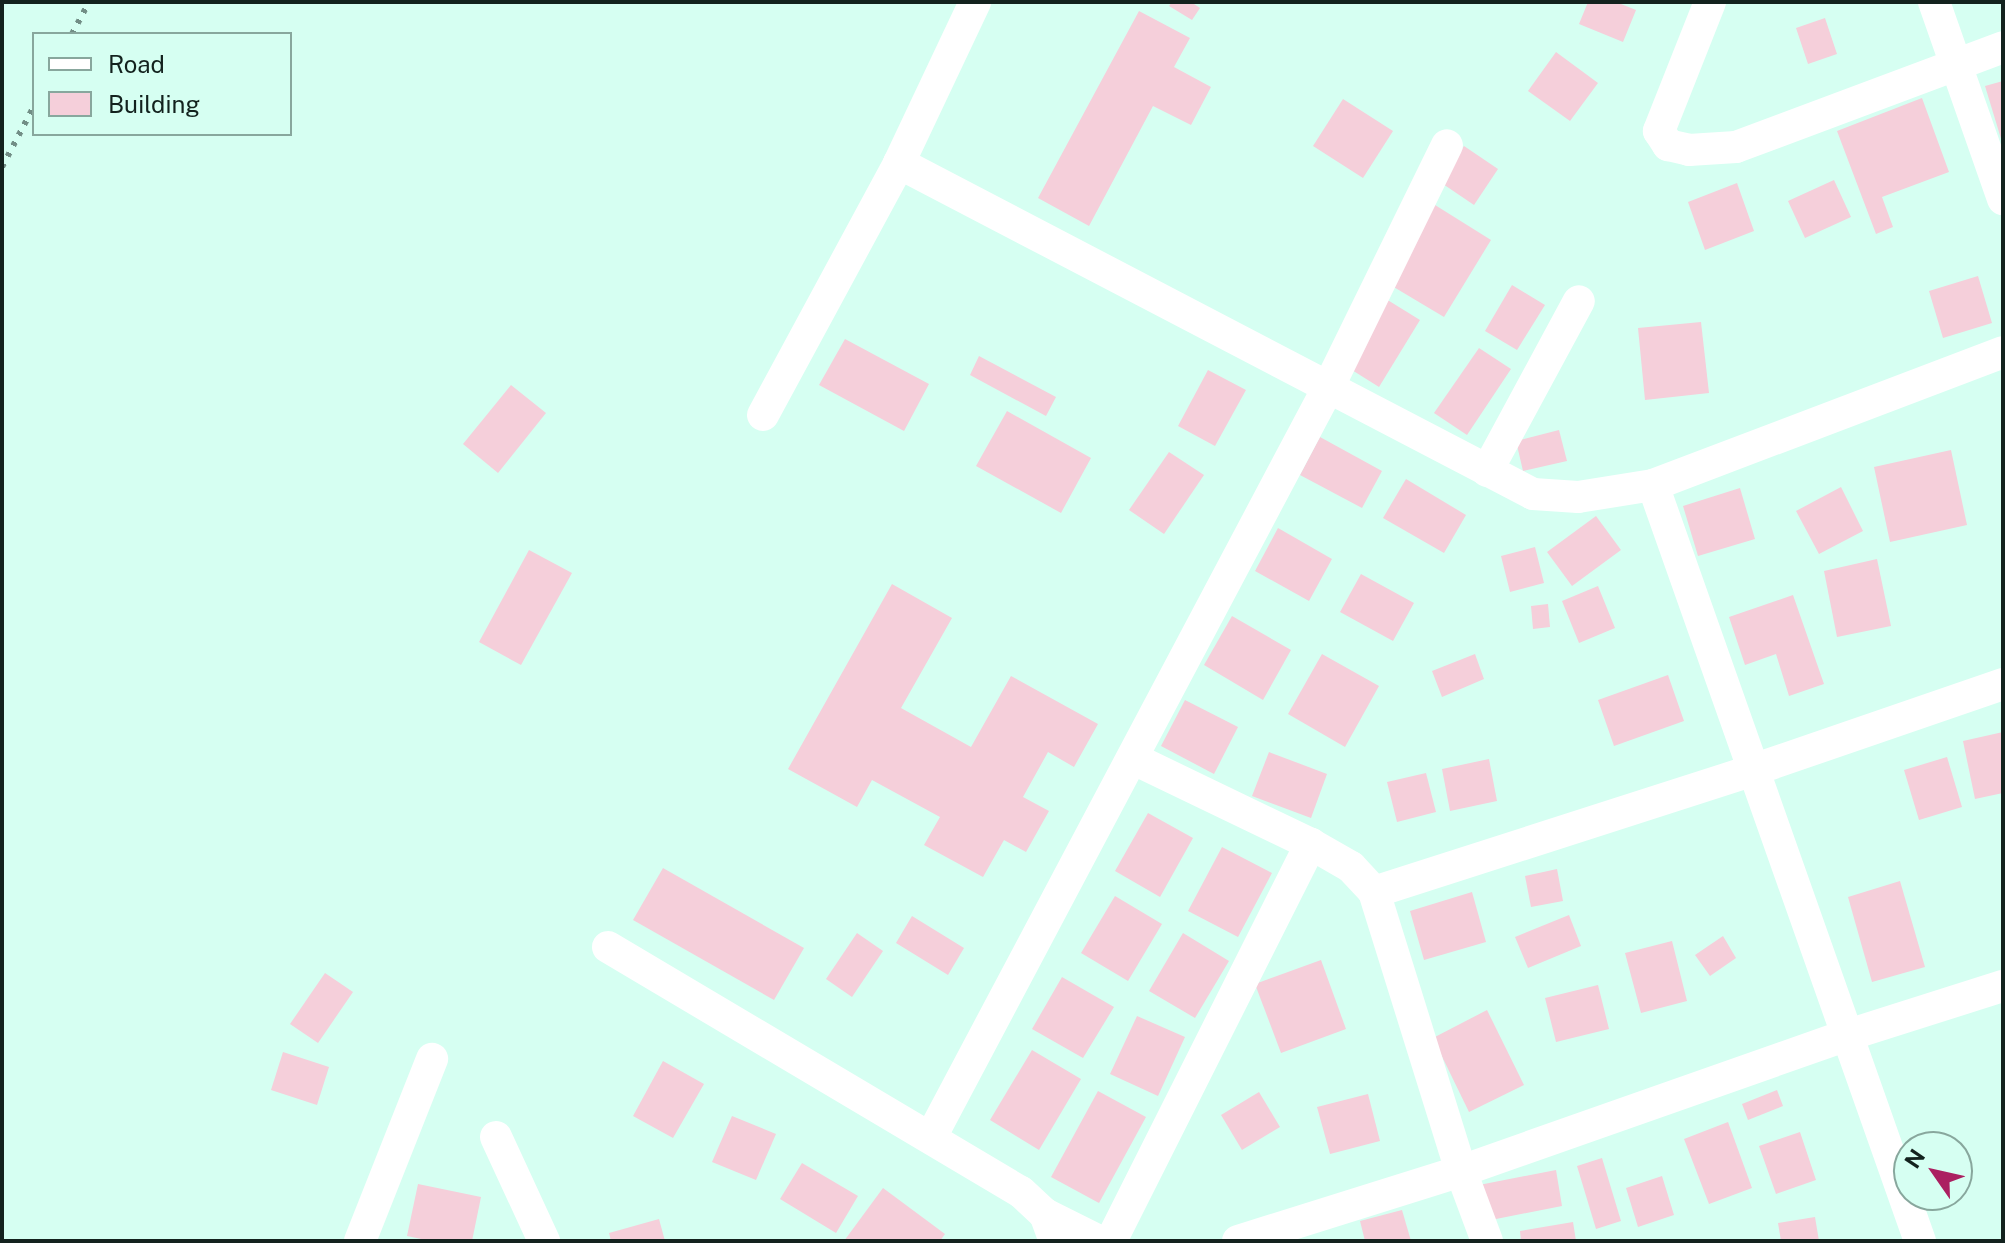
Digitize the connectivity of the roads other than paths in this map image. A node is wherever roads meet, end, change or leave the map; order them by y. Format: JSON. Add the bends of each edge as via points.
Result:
{"nodes":[{"id":1,"x":975,"y":2,"type":"edge"},
{"id":2,"x":1710,"y":2,"type":"edge"},
{"id":3,"x":1934,"y":2,"type":"edge"},
{"id":4,"x":2003,"y":47,"type":"edge"},
{"id":5,"x":1957,"y":63,"type":"junction"},
{"id":6,"x":1447,"y":145,"type":"dead end"},
{"id":7,"x":899,"y":163,"type":"junction"},
{"id":8,"x":2003,"y":199,"type":"edge"},
{"id":9,"x":1579,"y":301,"type":"dead end"},
{"id":10,"x":2003,"y":352,"type":"edge"},
{"id":11,"x":1329,"y":386,"type":"junction"},
{"id":12,"x":763,"y":415,"type":"dead end"},
{"id":13,"x":1487,"y":471,"type":"junction"},
{"id":14,"x":1653,"y":485,"type":"junction"},
{"id":15,"x":2003,"y":684,"type":"edge"},
{"id":16,"x":1134,"y":759,"type":"junction"},
{"id":17,"x":1753,"y":770,"type":"junction"},
{"id":18,"x":1311,"y":844,"type":"junction"},
{"id":19,"x":1374,"y":892,"type":"junction"},
{"id":20,"x":608,"y":947,"type":"dead end"},
{"id":21,"x":2003,"y":986,"type":"edge"},
{"id":22,"x":1845,"y":1036,"type":"junction"},
{"id":23,"x":432,"y":1059,"type":"dead end"},
{"id":24,"x":496,"y":1137,"type":"dead end"},
{"id":25,"x":931,"y":1137,"type":"junction"},
{"id":26,"x":1461,"y":1171,"type":"junction"},
{"id":27,"x":1050,"y":1228,"type":"edge"},
{"id":28,"x":360,"y":1241,"type":"edge"},
{"id":29,"x":544,"y":1241,"type":"edge"},
{"id":30,"x":1099,"y":1241,"type":"edge"},
{"id":31,"x":1111,"y":1241,"type":"edge"},
{"id":32,"x":1238,"y":1241,"type":"edge"},
{"id":33,"x":1487,"y":1241,"type":"edge"},
{"id":34,"x":1920,"y":1241,"type":"edge"}],
"edges":[{"from":1,"to":7,"type":"street"},
{"from":2,"to":5,"type":"street","via":[[1659,131],[1668,145],[1689,150],[1736,147]]},
{"from":3,"to":5,"type":"street"},
{"from":4,"to":5,"type":"street"},
{"from":5,"to":8,"type":"street"},
{"from":6,"to":11,"type":"street"},
{"from":7,"to":11,"type":"street"},
{"from":7,"to":12,"type":"street"},
{"from":9,"to":13,"type":"street"},
{"from":10,"to":14,"type":"street"},
{"from":11,"to":13,"type":"street"},
{"from":11,"to":16,"type":"street"},
{"from":13,"to":14,"type":"street","via":[[1533,494],[1578,497]]},
{"from":14,"to":17,"type":"street"},
{"from":15,"to":17,"type":"street"},
{"from":16,"to":18,"type":"street"},
{"from":16,"to":25,"type":"street"},
{"from":17,"to":19,"type":"street"},
{"from":17,"to":22,"type":"street"},
{"from":18,"to":19,"type":"street","via":[[1351,867]]},
{"from":18,"to":31,"type":"street"},
{"from":19,"to":26,"type":"street"},
{"from":20,"to":25,"type":"street"},
{"from":21,"to":22,"type":"street"},
{"from":22,"to":26,"type":"street"},
{"from":22,"to":34,"type":"street"},
{"from":23,"to":28,"type":"street"},
{"from":24,"to":29,"type":"street"},
{"from":25,"to":27,"type":"street","via":[[1021,1192]]},
{"from":26,"to":32,"type":"street"},
{"from":26,"to":33,"type":"street"},
{"from":27,"to":30,"type":"street"}]}
